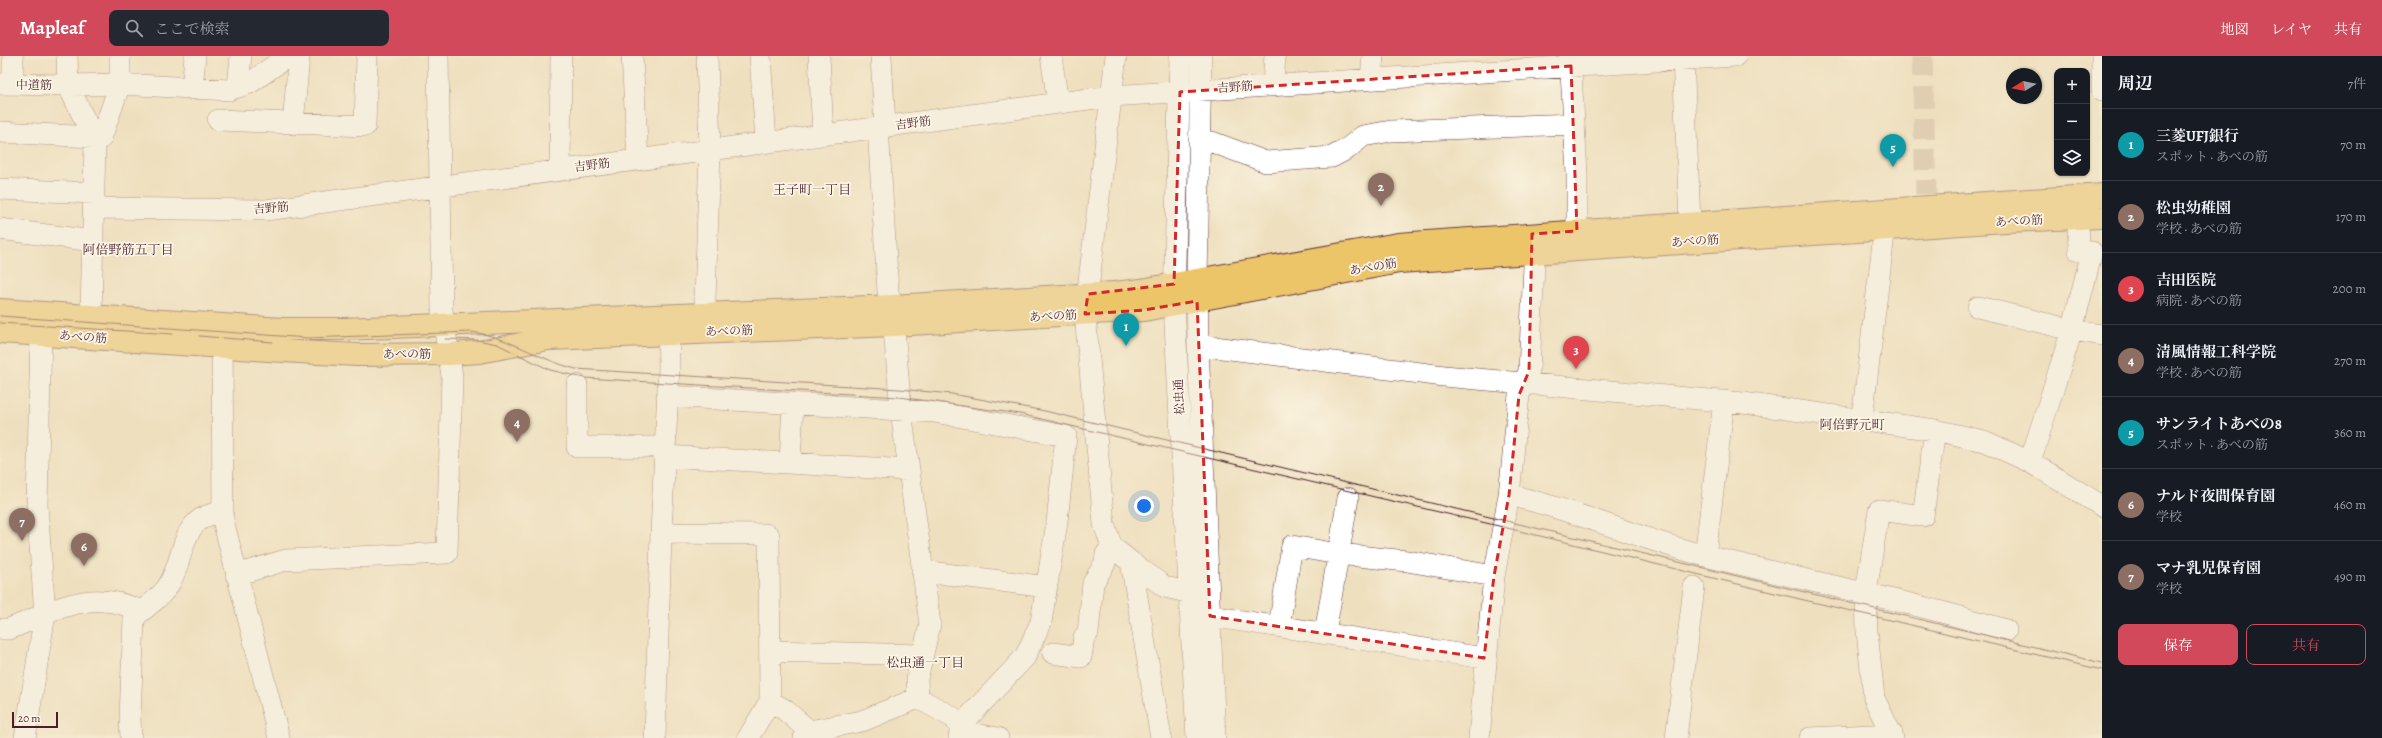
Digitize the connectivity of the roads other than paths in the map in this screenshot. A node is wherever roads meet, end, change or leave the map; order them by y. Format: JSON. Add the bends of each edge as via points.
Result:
{"nodes":[{"id":1,"x":13,"y":56,"type":"edge"},
{"id":2,"x":68,"y":56,"type":"edge"},
{"id":3,"x":120,"y":56,"type":"edge"},
{"id":4,"x":195,"y":56,"type":"edge"},
{"id":5,"x":241,"y":56,"type":"edge"},
{"id":6,"x":288,"y":56,"type":"edge"},
{"id":7,"x":299,"y":56,"type":"edge"},
{"id":8,"x":367,"y":56,"type":"edge"},
{"id":9,"x":438,"y":56,"type":"edge"},
{"id":10,"x":561,"y":56,"type":"edge"},
{"id":11,"x":632,"y":56,"type":"edge"},
{"id":12,"x":707,"y":56,"type":"edge"},
{"id":13,"x":760,"y":56,"type":"edge"},
{"id":14,"x":819,"y":56,"type":"edge"},
{"id":15,"x":881,"y":56,"type":"edge"},
{"id":16,"x":1051,"y":56,"type":"edge"},
{"id":17,"x":1116,"y":56,"type":"edge"},
{"id":18,"x":1180,"y":56,"type":"edge"},
{"id":19,"x":1200,"y":56,"type":"edge"},
{"id":20,"x":1276,"y":56,"type":"edge"},
{"id":21,"x":1372,"y":56,"type":"edge"},
{"id":22,"x":1725,"y":56,"type":"edge"},
{"id":23,"x":2102,"y":56,"type":"edge"},
{"id":24,"x":1683,"y":58,"type":"edge"},
{"id":25,"x":1641,"y":60,"type":"edge"},
{"id":26,"x":1570,"y":61,"type":"edge"},
{"id":27,"x":1462,"y":65,"type":"edge"},
{"id":28,"x":1371,"y":78,"type":"junction"},
{"id":29,"x":6,"y":84,"type":"edge"},
{"id":30,"x":120,"y":84,"type":"junction"},
{"id":31,"x":68,"y":85,"type":"junction"},
{"id":32,"x":1273,"y":85,"type":"junction"},
{"id":33,"x":238,"y":87,"type":"junction"},
{"id":34,"x":192,"y":89,"type":"junction"},
{"id":35,"x":1190,"y":91,"type":"junction"},
{"id":36,"x":2102,"y":92,"type":"edge"},
{"id":37,"x":1111,"y":96,"type":"junction"},
{"id":38,"x":1058,"y":103,"type":"junction"},
{"id":39,"x":218,"y":120,"type":"dead end"},
{"id":40,"x":293,"y":124,"type":"junction"},
{"id":41,"x":1574,"y":124,"type":"junction"},
{"id":42,"x":882,"y":127,"type":"junction"},
{"id":43,"x":0,"y":132,"type":"edge"},
{"id":44,"x":823,"y":135,"type":"junction"},
{"id":45,"x":94,"y":139,"type":"junction"},
{"id":46,"x":766,"y":141,"type":"junction"},
{"id":47,"x":1212,"y":142,"type":"dead end"},
{"id":48,"x":710,"y":150,"type":"junction"},
{"id":49,"x":638,"y":160,"type":"junction"},
{"id":50,"x":560,"y":169,"type":"junction"},
{"id":51,"x":439,"y":186,"type":"junction"},
{"id":52,"x":0,"y":189,"type":"edge"},
{"id":53,"x":2102,"y":195,"type":"edge"},
{"id":54,"x":94,"y":201,"type":"junction"},
{"id":55,"x":1927,"y":209,"type":"junction"},
{"id":56,"x":2102,"y":217,"type":"edge"},
{"id":57,"x":2078,"y":218,"type":"junction"},
{"id":58,"x":1690,"y":223,"type":"junction"},
{"id":59,"x":0,"y":229,"type":"edge"},
{"id":60,"x":1882,"y":230,"type":"junction"},
{"id":61,"x":1578,"y":231,"type":"junction"},
{"id":62,"x":93,"y":241,"type":"junction"},
{"id":63,"x":1533,"y":243,"type":"junction"},
{"id":64,"x":2097,"y":251,"type":"edge"},
{"id":65,"x":1197,"y":291,"type":"junction"},
{"id":66,"x":1174,"y":294,"type":"junction"},
{"id":67,"x":1086,"y":304,"type":"junction"},
{"id":68,"x":1978,"y":307,"type":"dead end"},
{"id":69,"x":0,"y":310,"type":"edge"},
{"id":70,"x":91,"y":316,"type":"junction"},
{"id":71,"x":893,"y":316,"type":"junction"},
{"id":72,"x":707,"y":323,"type":"junction"},
{"id":73,"x":444,"y":324,"type":"junction"},
{"id":74,"x":669,"y":324,"type":"junction"},
{"id":75,"x":222,"y":325,"type":"junction"},
{"id":76,"x":2072,"y":330,"type":"junction"},
{"id":77,"x":0,"y":332,"type":"edge"},
{"id":78,"x":41,"y":335,"type":"junction"},
{"id":79,"x":2102,"y":336,"type":"edge"},
{"id":80,"x":1198,"y":345,"type":"junction"},
{"id":81,"x":222,"y":347,"type":"junction"},
{"id":82,"x":450,"y":354,"type":"junction"},
{"id":83,"x":1524,"y":383,"type":"junction"},
{"id":84,"x":577,"y":385,"type":"dead end"},
{"id":85,"x":667,"y":396,"type":"junction"},
{"id":86,"x":1724,"y":401,"type":"junction"},
{"id":87,"x":793,"y":404,"type":"junction"},
{"id":88,"x":901,"y":410,"type":"junction"},
{"id":89,"x":1862,"y":418,"type":"junction"},
{"id":90,"x":1935,"y":430,"type":"junction"},
{"id":91,"x":664,"y":452,"type":"junction"},
{"id":92,"x":2030,"y":462,"type":"junction"},
{"id":93,"x":790,"y":463,"type":"junction"},
{"id":94,"x":908,"y":470,"type":"junction"},
{"id":95,"x":1509,"y":495,"type":"junction"},
{"id":96,"x":1348,"y":498,"type":"dead end"},
{"id":97,"x":2102,"y":506,"type":"edge"},
{"id":98,"x":222,"y":512,"type":"junction"},
{"id":99,"x":661,"y":533,"type":"junction"},
{"id":100,"x":1112,"y":547,"type":"junction"},
{"id":101,"x":1338,"y":554,"type":"junction"},
{"id":102,"x":1705,"y":556,"type":"junction"},
{"id":103,"x":1132,"y":562,"type":"junction"},
{"id":104,"x":922,"y":571,"type":"junction"},
{"id":105,"x":236,"y":575,"type":"junction"},
{"id":106,"x":1494,"y":576,"type":"junction"},
{"id":107,"x":1047,"y":587,"type":"junction"},
{"id":108,"x":1694,"y":587,"type":"dead end"},
{"id":109,"x":1866,"y":592,"type":"junction"},
{"id":110,"x":1190,"y":593,"type":"junction"},
{"id":111,"x":140,"y":611,"type":"junction"},
{"id":112,"x":46,"y":614,"type":"junction"},
{"id":113,"x":1210,"y":616,"type":"junction"},
{"id":114,"x":1279,"y":626,"type":"junction"},
{"id":115,"x":0,"y":630,"type":"edge"},
{"id":116,"x":2006,"y":630,"type":"dead end"},
{"id":117,"x":1325,"y":634,"type":"junction"},
{"id":118,"x":771,"y":651,"type":"junction"},
{"id":119,"x":1053,"y":653,"type":"dead end"},
{"id":120,"x":922,"y":656,"type":"junction"},
{"id":121,"x":1484,"y":658,"type":"junction"},
{"id":122,"x":918,"y":698,"type":"junction"},
{"id":123,"x":770,"y":701,"type":"junction"},
{"id":124,"x":960,"y":732,"type":"edge"},
{"id":125,"x":807,"y":735,"type":"edge"},
{"id":126,"x":1892,"y":736,"type":"edge"},
{"id":127,"x":25,"y":738,"type":"edge"},
{"id":128,"x":132,"y":738,"type":"edge"},
{"id":129,"x":279,"y":738,"type":"edge"},
{"id":130,"x":655,"y":738,"type":"edge"},
{"id":131,"x":748,"y":738,"type":"edge"},
{"id":132,"x":998,"y":738,"type":"edge"},
{"id":133,"x":1161,"y":738,"type":"edge"},
{"id":134,"x":1197,"y":738,"type":"edge"},
{"id":135,"x":1216,"y":738,"type":"edge"},
{"id":136,"x":1479,"y":738,"type":"edge"},
{"id":137,"x":1676,"y":738,"type":"edge"},
{"id":138,"x":1810,"y":738,"type":"edge"}],
"edges":[{"from":1,"to":29,"type":"street"},
{"from":2,"to":31,"type":"street"},
{"from":3,"to":30,"type":"street"},
{"from":4,"to":34,"type":"street"},
{"from":5,"to":33,"type":"street"},
{"from":6,"to":33,"type":"street","name":"中道筋","via":[[250,83]]},
{"from":7,"to":40,"type":"street"},
{"from":8,"to":40,"type":"street","via":[[365,126]]},
{"from":9,"to":51,"type":"street"},
{"from":10,"to":50,"type":"street"},
{"from":11,"to":49,"type":"street"},
{"from":12,"to":48,"type":"street"},
{"from":13,"to":46,"type":"street"},
{"from":14,"to":44,"type":"street"},
{"from":15,"to":42,"type":"street"},
{"from":16,"to":38,"type":"street"},
{"from":17,"to":37,"type":"street"},
{"from":18,"to":35,"type":"street","name":"松虫通"},
{"from":19,"to":35,"type":"street","name":"松虫通"},
{"from":20,"to":32,"type":"street"},
{"from":21,"to":28,"type":"street"},
{"from":22,"to":24,"type":"street","name":"吉野筋"},
{"from":23,"to":36,"type":"street"},
{"from":24,"to":25,"type":"street","name":"吉野筋"},
{"from":24,"to":58,"type":"street"},
{"from":25,"to":26,"type":"street","name":"吉野筋"},
{"from":26,"to":27,"type":"street","name":"吉野筋"},
{"from":26,"to":41,"type":"street"},
{"from":27,"to":28,"type":"street","name":"吉野筋"},
{"from":28,"to":32,"type":"street","name":"吉野筋"},
{"from":29,"to":31,"type":"street","name":"中道筋"},
{"from":30,"to":31,"type":"street","name":"中道筋"},
{"from":30,"to":34,"type":"street","name":"中道筋"},
{"from":30,"to":45,"type":"street","via":[[101,138]]},
{"from":31,"to":45,"type":"street"},
{"from":32,"to":35,"type":"street","name":"吉野筋"},
{"from":33,"to":34,"type":"street","name":"中道筋","via":[[229,90]]},
{"from":35,"to":37,"type":"street","name":"吉野筋"},
{"from":35,"to":65,"type":"street","name":"松虫通"},
{"from":35,"to":66,"type":"street","name":"松虫通"},
{"from":37,"to":38,"type":"street","name":"吉野筋"},
{"from":37,"to":67,"type":"street"},
{"from":38,"to":42,"type":"street","name":"吉野筋"},
{"from":39,"to":40,"type":"street"},
{"from":41,"to":47,"type":"street","via":[[1391,131],[1363,136],[1332,157],[1266,162]]},
{"from":41,"to":61,"type":"street","via":[[1578,173]]},
{"from":42,"to":44,"type":"street","name":"吉野筋"},
{"from":42,"to":71,"type":"street","via":[[888,292]]},
{"from":43,"to":45,"type":"street"},
{"from":44,"to":46,"type":"street","name":"吉野筋"},
{"from":45,"to":54,"type":"street"},
{"from":46,"to":48,"type":"street","name":"吉野筋"},
{"from":48,"to":49,"type":"street","name":"吉野筋"},
{"from":48,"to":72,"type":"street"},
{"from":49,"to":50,"type":"street","name":"吉野筋"},
{"from":50,"to":51,"type":"street","name":"吉野筋"},
{"from":51,"to":54,"type":"street","name":"吉野筋","via":[[266,210]]},
{"from":51,"to":73,"type":"street"},
{"from":52,"to":54,"type":"street","name":"吉野筋"},
{"from":53,"to":55,"type":"main road","name":"あべの筋"},
{"from":54,"to":62,"type":"street"},
{"from":55,"to":57,"type":"main road","name":"あべの筋"},
{"from":55,"to":58,"type":"main road","name":"あべの筋"},
{"from":55,"to":60,"type":"main road","name":"あべの筋"},
{"from":56,"to":57,"type":"main road","name":"あべの筋"},
{"from":57,"to":64,"type":"street","via":[[2079,251]]},
{"from":58,"to":61,"type":"main road","name":"あべの筋"},
{"from":59,"to":62,"type":"street"},
{"from":60,"to":63,"type":"main road","name":"あべの筋"},
{"from":60,"to":89,"type":"street"},
{"from":61,"to":63,"type":"main road","name":"あべの筋"},
{"from":62,"to":70,"type":"street"},
{"from":63,"to":65,"type":"main road","name":"あべの筋"},
{"from":63,"to":83,"type":"street","via":[[1529,371]]},
{"from":64,"to":76,"type":"street"},
{"from":65,"to":66,"type":"main road","name":"あべの筋"},
{"from":65,"to":80,"type":"street","name":"松虫通"},
{"from":66,"to":67,"type":"main road","name":"あべの筋","via":[[1141,290]]},
{"from":66,"to":110,"type":"street","name":"松虫通"},
{"from":67,"to":71,"type":"main road","name":"あべの筋"},
{"from":67,"to":100,"type":"street","via":[[1104,524]]},
{"from":68,"to":76,"type":"street"},
{"from":69,"to":70,"type":"main road","name":"あべの筋"},
{"from":70,"to":75,"type":"main road","name":"あべの筋"},
{"from":71,"to":72,"type":"main road","name":"あべの筋"},
{"from":71,"to":88,"type":"street"},
{"from":72,"to":74,"type":"main road","name":"あべの筋"},
{"from":73,"to":74,"type":"main road","name":"あべの筋"},
{"from":73,"to":75,"type":"main road","name":"あべの筋","via":[[305,329]]},
{"from":73,"to":82,"type":"street"},
{"from":74,"to":82,"type":"main road","name":"あべの筋"},
{"from":74,"to":85,"type":"street"},
{"from":75,"to":81,"type":"street"},
{"from":76,"to":79,"type":"street"},
{"from":76,"to":92,"type":"street"},
{"from":77,"to":78,"type":"main road","name":"あべの筋"},
{"from":78,"to":81,"type":"main road","name":"あべの筋"},
{"from":78,"to":112,"type":"street","via":[[37,505]]},
{"from":80,"to":83,"type":"street","via":[[1444,376]]},
{"from":80,"to":113,"type":"street","name":"松虫通"},
{"from":81,"to":82,"type":"main road","name":"あべの筋","via":[[357,355]]},
{"from":81,"to":98,"type":"street"},
{"from":82,"to":105,"type":"street","via":[[452,376],[447,553],[286,560]]},
{"from":83,"to":86,"type":"street"},
{"from":83,"to":95,"type":"street","via":[[1519,395]]},
{"from":84,"to":91,"type":"street","via":[[577,447]]},
{"from":85,"to":87,"type":"street"},
{"from":85,"to":91,"type":"street"},
{"from":86,"to":89,"type":"street"},
{"from":86,"to":102,"type":"street"},
{"from":87,"to":88,"type":"street"},
{"from":87,"to":93,"type":"street"},
{"from":88,"to":94,"type":"street"},
{"from":88,"to":107,"type":"street","via":[[934,412],[1066,436]]},
{"from":89,"to":90,"type":"street"},
{"from":90,"to":92,"type":"street","via":[[1984,441]]},
{"from":90,"to":109,"type":"street","via":[[1923,516],[1879,510]]},
{"from":91,"to":93,"type":"street"},
{"from":91,"to":99,"type":"street"},
{"from":92,"to":97,"type":"street"},
{"from":93,"to":94,"type":"street"},
{"from":94,"to":104,"type":"street"},
{"from":95,"to":102,"type":"street","via":[[1544,503]]},
{"from":95,"to":106,"type":"street"},
{"from":96,"to":101,"type":"street"},
{"from":98,"to":105,"type":"street"},
{"from":98,"to":111,"type":"street","via":[[200,517],[192,526],[168,587]]},
{"from":99,"to":118,"type":"street","via":[[769,536]]},
{"from":99,"to":130,"type":"street"},
{"from":100,"to":103,"type":"street"},
{"from":100,"to":119,"type":"street","via":[[1106,554],[1105,562],[1094,583],[1088,634],[1084,637],[1081,657]]},
{"from":101,"to":106,"type":"street","via":[[1407,561]]},
{"from":101,"to":114,"type":"street","via":[[1292,546]]},
{"from":101,"to":117,"type":"street"},
{"from":102,"to":109,"type":"street"},
{"from":103,"to":110,"type":"street","via":[[1165,587]]},
{"from":103,"to":133,"type":"street"},
{"from":104,"to":107,"type":"street"},
{"from":104,"to":120,"type":"street","via":[[930,624]]},
{"from":105,"to":129,"type":"street"},
{"from":106,"to":121,"type":"street"},
{"from":107,"to":124,"type":"street","via":[[1041,622],[1025,657]]},
{"from":108,"to":137,"type":"street"},
{"from":109,"to":116,"type":"street"},
{"from":109,"to":126,"type":"street","via":[[1874,698]]},
{"from":110,"to":134,"type":"street","name":"松虫通"},
{"from":111,"to":112,"type":"street","via":[[122,602],[100,599],[76,602]]},
{"from":111,"to":128,"type":"street","via":[[134,618],[130,718]]},
{"from":112,"to":115,"type":"street","via":[[9,629]]},
{"from":112,"to":127,"type":"street"},
{"from":113,"to":114,"type":"street"},
{"from":113,"to":135,"type":"street","name":"松虫通"},
{"from":114,"to":117,"type":"street"},
{"from":117,"to":121,"type":"street"},
{"from":118,"to":120,"type":"street"},
{"from":118,"to":123,"type":"street"},
{"from":120,"to":122,"type":"street","via":[[917,679]]},
{"from":121,"to":136,"type":"street"},
{"from":122,"to":124,"type":"street","via":[[954,718]]},
{"from":122,"to":125,"type":"street","via":[[862,721]]},
{"from":123,"to":125,"type":"street","via":[[785,710]]},
{"from":123,"to":131,"type":"street"},
{"from":124,"to":132,"type":"street"},
{"from":126,"to":138,"type":"street"}]}
